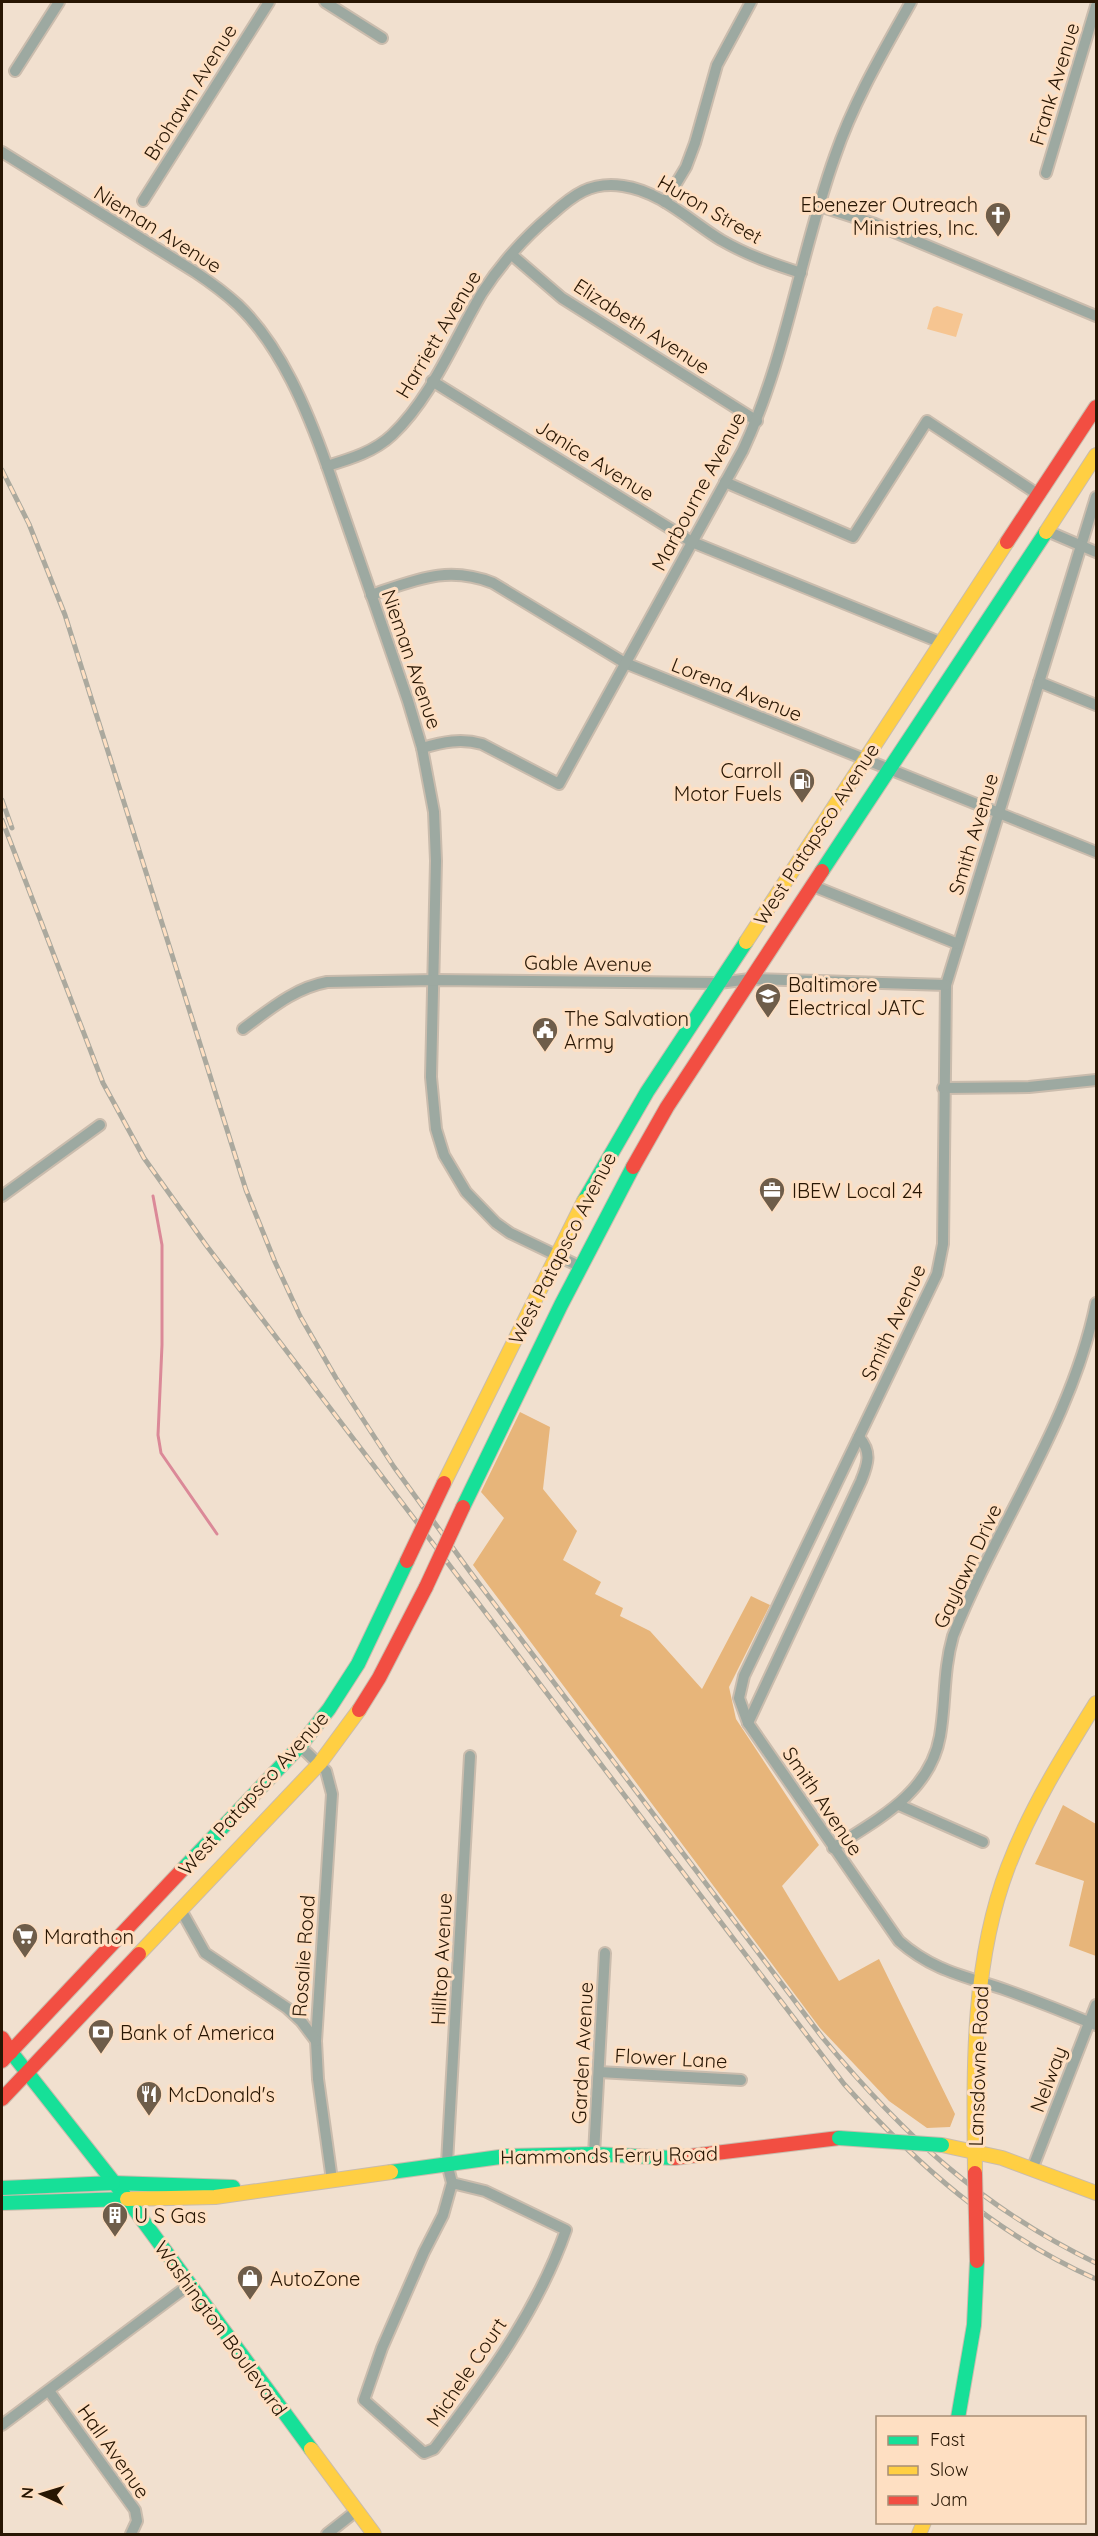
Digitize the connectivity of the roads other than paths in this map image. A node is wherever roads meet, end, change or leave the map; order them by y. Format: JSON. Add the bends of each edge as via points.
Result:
{"nodes":[{"id":1,"x":59,"y":2,"type":"edge"},
{"id":2,"x":269,"y":2,"type":"edge"},
{"id":3,"x":325,"y":2,"type":"edge"},
{"id":4,"x":751,"y":2,"type":"edge"},
{"id":5,"x":912,"y":2,"type":"edge"},
{"id":6,"x":1091,"y":2,"type":"edge"},
{"id":7,"x":1096,"y":5,"type":"edge"},
{"id":8,"x":382,"y":38,"type":"dead end"},
{"id":9,"x":15,"y":72,"type":"dead end"},
{"id":10,"x":2,"y":152,"type":"edge"},
{"id":11,"x":1046,"y":173,"type":"dead end"},
{"id":12,"x":567,"y":200,"type":"joint"},
{"id":13,"x":143,"y":201,"type":"dead end"},
{"id":14,"x":665,"y":202,"type":"junction"},
{"id":15,"x":820,"y":206,"type":"junction"},
{"id":16,"x":512,"y":255,"type":"junction"},
{"id":17,"x":801,"y":273,"type":"junction"},
{"id":18,"x":1096,"y":316,"type":"edge"},
{"id":19,"x":432,"y":381,"type":"junction"},
{"id":20,"x":1096,"y":406,"type":"edge"},
{"id":21,"x":757,"y":421,"type":"junction"},
{"id":22,"x":1096,"y":455,"type":"edge"},
{"id":23,"x":327,"y":466,"type":"junction"},
{"id":24,"x":725,"y":482,"type":"junction"},
{"id":25,"x":1039,"y":495,"type":"junction"},
{"id":26,"x":1096,"y":497,"type":"edge"},
{"id":27,"x":1047,"y":531,"type":"junction"},
{"id":28,"x":692,"y":542,"type":"junction"},
{"id":29,"x":1082,"y":546,"type":"junction"},
{"id":30,"x":1096,"y":552,"type":"edge"},
{"id":31,"x":371,"y":595,"type":"junction"},
{"id":32,"x":942,"y":643,"type":"junction"},
{"id":33,"x":625,"y":663,"type":"junction"},
{"id":34,"x":1039,"y":682,"type":"junction"},
{"id":35,"x":1096,"y":705,"type":"edge"},
{"id":36,"x":422,"y":748,"type":"junction"},
{"id":37,"x":864,"y":760,"type":"junction"},
{"id":38,"x":889,"y":770,"type":"junction"},
{"id":39,"x":999,"y":813,"type":"junction"},
{"id":40,"x":1096,"y":852,"type":"edge"},
{"id":41,"x":813,"y":886,"type":"junction"},
{"id":42,"x":958,"y":944,"type":"junction"},
{"id":43,"x":750,"y":979,"type":"junction"},
{"id":44,"x":434,"y":980,"type":"junction"},
{"id":45,"x":719,"y":982,"type":"junction"},
{"id":46,"x":946,"y":985,"type":"junction"},
{"id":47,"x":243,"y":1029,"type":"dead end"},
{"id":48,"x":1096,"y":1080,"type":"edge"},
{"id":49,"x":944,"y":1088,"type":"junction"},
{"id":50,"x":100,"y":1125,"type":"dead end"},
{"id":51,"x":2,"y":1196,"type":"edge"},
{"id":52,"x":556,"y":1254,"type":"junction"},
{"id":53,"x":579,"y":1266,"type":"junction"},
{"id":54,"x":1096,"y":1303,"type":"edge"},
{"id":55,"x":858,"y":1437,"type":"junction"},
{"id":56,"x":1096,"y":1703,"type":"edge"},
{"id":57,"x":748,"y":1723,"type":"junction"},
{"id":58,"x":300,"y":1746,"type":"junction"},
{"id":59,"x":470,"y":1756,"type":"dead end"},
{"id":60,"x":320,"y":1763,"type":"junction"},
{"id":61,"x":899,"y":1805,"type":"junction"},
{"id":62,"x":983,"y":1842,"type":"dead end"},
{"id":63,"x":833,"y":1848,"type":"junction"},
{"id":64,"x":181,"y":1911,"type":"junction"},
{"id":65,"x":605,"y":1953,"type":"dead end"},
{"id":66,"x":980,"y":1983,"type":"junction"},
{"id":67,"x":1096,"y":2005,"type":"edge"},
{"id":68,"x":1093,"y":2024,"type":"edge"},
{"id":69,"x":2,"y":2038,"type":"edge"},
{"id":70,"x":316,"y":2041,"type":"junction"},
{"id":71,"x":6,"y":2056,"type":"edge"},
{"id":72,"x":599,"y":2072,"type":"junction"},
{"id":73,"x":28,"y":2073,"type":"junction"},
{"id":74,"x":741,"y":2080,"type":"dead end"},
{"id":75,"x":2,"y":2099,"type":"edge"},
{"id":76,"x":975,"y":2149,"type":"junction"},
{"id":77,"x":594,"y":2154,"type":"junction"},
{"id":78,"x":447,"y":2163,"type":"junction"},
{"id":79,"x":1033,"y":2167,"type":"junction"},
{"id":80,"x":332,"y":2180,"type":"junction"},
{"id":81,"x":113,"y":2183,"type":"junction"},
{"id":82,"x":452,"y":2183,"type":"junction"},
{"id":83,"x":2,"y":2188,"type":"edge"},
{"id":84,"x":257,"y":2189,"type":"junction"},
{"id":85,"x":1096,"y":2193,"type":"edge"},
{"id":86,"x":127,"y":2199,"type":"junction"},
{"id":87,"x":2,"y":2203,"type":"edge"},
{"id":88,"x":189,"y":2285,"type":"junction"},
{"id":89,"x":49,"y":2391,"type":"junction"},
{"id":90,"x":958,"y":2416,"type":"edge"},
{"id":91,"x":3,"y":2422,"type":"edge"},
{"id":92,"x":355,"y":2512,"type":"junction"},
{"id":93,"x":131,"y":2535,"type":"edge"},
{"id":94,"x":327,"y":2535,"type":"edge"},
{"id":95,"x":374,"y":2535,"type":"edge"}],
"edges":[{"from":1,"to":9,"type":"street"},
{"from":2,"to":13,"type":"street","name":"Brohawn Avenue"},
{"from":3,"to":8,"type":"street"},
{"from":4,"to":14,"type":"street","via":[[717,65],[686,167]]},
{"from":5,"to":15,"type":"street","name":"Marbourne Avenue","via":[[862,89],[834,158]]},
{"from":6,"to":7,"type":"street"},
{"from":7,"to":11,"type":"street","name":"Frank Avenue"},
{"from":10,"to":23,"type":"street","name":"Nieman Avenue","via":[[195,272],[240,307],[264,336],[298,394]]},
{"from":12,"to":14,"type":"street","name":"Huron Street","via":[[594,185],[609,184],[640,189]]},
{"from":12,"to":16,"type":"street","name":"Harriett Avenue"},
{"from":14,"to":17,"type":"street","name":"Huron Street","via":[[743,252]]},
{"from":15,"to":17,"type":"street","name":"Marbourne Avenue"},
{"from":15,"to":18,"type":"street","via":[[875,224]]},
{"from":16,"to":19,"type":"street","name":"Harriett Avenue","via":[[483,292]]},
{"from":16,"to":21,"type":"street","name":"Elizabeth Avenue","via":[[562,298]]},
{"from":17,"to":21,"type":"street","name":"Marbourne Avenue","via":[[773,378]]},
{"from":19,"to":23,"type":"street","name":"Harriett Avenue","via":[[391,436],[366,452]]},
{"from":19,"to":28,"type":"street","name":"Janice Avenue"},
{"from":20,"to":25,"type":"main road","name":"West Patapsco Avenue"},
{"from":21,"to":24,"type":"street","name":"Marbourne Avenue"},
{"from":22,"to":27,"type":"main road","name":"West Patapsco Avenue"},
{"from":23,"to":31,"type":"street","name":"Nieman Avenue"},
{"from":24,"to":25,"type":"street","via":[[853,537],[927,421]]},
{"from":24,"to":28,"type":"street","name":"Marbourne Avenue"},
{"from":25,"to":32,"type":"main road","name":"West Patapsco Avenue"},
{"from":26,"to":29,"type":"street","name":"Smith Avenue"},
{"from":27,"to":29,"type":"street"},
{"from":27,"to":38,"type":"main road","name":"West Patapsco Avenue"},
{"from":28,"to":32,"type":"street","name":"Janice Avenue"},
{"from":28,"to":33,"type":"street","name":"Marbourne Avenue"},
{"from":29,"to":30,"type":"street"},
{"from":29,"to":34,"type":"street","name":"Smith Avenue"},
{"from":31,"to":33,"type":"street","name":"Lorena Avenue","via":[[431,576],[462,573],[478,577]]},
{"from":31,"to":36,"type":"street","name":"Nieman Avenue"},
{"from":32,"to":37,"type":"main road","name":"West Patapsco Avenue"},
{"from":33,"to":36,"type":"street","name":"Marbourne Avenue","via":[[559,783],[482,744],[444,742]]},
{"from":33,"to":37,"type":"street","name":"Lorena Avenue"},
{"from":34,"to":35,"type":"street"},
{"from":34,"to":39,"type":"street","name":"Smith Avenue"},
{"from":36,"to":44,"type":"street","name":"Nieman Avenue","via":[[436,837]]},
{"from":37,"to":38,"type":"street","name":"Lorena Avenue"},
{"from":37,"to":45,"type":"main road","name":"West Patapsco Avenue"},
{"from":38,"to":39,"type":"street","name":"Lorena Avenue"},
{"from":38,"to":41,"type":"main road","name":"West Patapsco Avenue"},
{"from":39,"to":40,"type":"street","name":"Lorena Avenue"},
{"from":39,"to":42,"type":"street","name":"Smith Avenue"},
{"from":41,"to":42,"type":"street"},
{"from":41,"to":43,"type":"main road","name":"West Patapsco Avenue"},
{"from":42,"to":46,"type":"street","name":"Smith Avenue"},
{"from":43,"to":45,"type":"street","name":"Gable Avenue"},
{"from":43,"to":46,"type":"street","name":"Gable Avenue"},
{"from":43,"to":53,"type":"main road","name":"West Patapsco Avenue","via":[[667,1107]]},
{"from":44,"to":45,"type":"street","name":"Gable Avenue"},
{"from":44,"to":47,"type":"street","name":"Gable Avenue","via":[[315,984],[287,997]]},
{"from":44,"to":52,"type":"street","name":"Nieman Avenue","via":[[432,1100],[444,1155],[461,1185],[486,1215],[510,1233]]},
{"from":45,"to":52,"type":"main road","name":"West Patapsco Avenue","via":[[641,1102]]},
{"from":46,"to":49,"type":"street","name":"Smith Avenue"},
{"from":48,"to":49,"type":"street","via":[[1029,1088]]},
{"from":49,"to":55,"type":"street","name":"Smith Avenue","via":[[941,1260]]},
{"from":50,"to":51,"type":"street"},
{"from":52,"to":53,"type":"street","name":"Nieman Avenue"},
{"from":52,"to":58,"type":"main road","name":"West Patapsco Avenue","bridge":true,"via":[[358,1664]]},
{"from":53,"to":60,"type":"main road","name":"West Patapsco Avenue","bridge":true,"via":[[379,1678]]},
{"from":54,"to":61,"type":"street","name":"Gaylawn Drive","via":[[1090,1336],[1069,1392],[953,1636],[937,1750],[921,1780]]},
{"from":55,"to":57,"type":"street","name":"Smith Avenue","via":[[744,1676],[739,1698]]},
{"from":55,"to":57,"type":"street","via":[[867,1446],[868,1455],[861,1481]]},
{"from":56,"to":66,"type":"main road","name":"Lansdowne Road","via":[[1047,1784],[1012,1857],[990,1927]]},
{"from":57,"to":63,"type":"street","name":"Smith Avenue"},
{"from":58,"to":60,"type":"street","name":"Rosalie Road"},
{"from":58,"to":71,"type":"main road","name":"West Patapsco Avenue"},
{"from":59,"to":78,"type":"street","name":"Hilltop Avenue"},
{"from":60,"to":64,"type":"main road","name":"West Patapsco Avenue"},
{"from":60,"to":70,"type":"street","name":"Rosalie Road","via":[[332,1794]]},
{"from":61,"to":62,"type":"street"},
{"from":61,"to":63,"type":"street","name":"Gaylawn Drive"},
{"from":63,"to":66,"type":"street","name":"Smith Avenue","via":[[899,1941],[931,1965]]},
{"from":64,"to":70,"type":"street","via":[[205,1953],[287,2008]]},
{"from":64,"to":73,"type":"main road","name":"West Patapsco Avenue"},
{"from":65,"to":72,"type":"street","name":"Garden Avenue"},
{"from":66,"to":68,"type":"street","name":"Smith Avenue"},
{"from":66,"to":76,"type":"main road","name":"Lansdowne Road","via":[[975,2031]]},
{"from":67,"to":68,"type":"street","name":"Nelway"},
{"from":68,"to":79,"type":"street","name":"Nelway"},
{"from":69,"to":71,"type":"main road","name":"Washington Boulevard"},
{"from":70,"to":80,"type":"street","name":"Rosalie Road"},
{"from":71,"to":73,"type":"main road","name":"Washington Boulevard"},
{"from":72,"to":74,"type":"street","name":"Flower Lane"},
{"from":72,"to":77,"type":"street","name":"Garden Avenue"},
{"from":73,"to":75,"type":"main road","name":"West Patapsco Avenue"},
{"from":73,"to":81,"type":"main road","name":"Washington Boulevard"},
{"from":76,"to":77,"type":"main road","name":"Hammonds Ferry Road","bridge":true,"via":[[839,2138],[678,2158]]},
{"from":76,"to":79,"type":"main road","name":"Hammonds Ferry Road"},
{"from":76,"to":90,"type":"main road","name":"Lansdowne Road","bridge":true,"via":[[974,2325]]},
{"from":77,"to":78,"type":"main road","name":"Hammonds Ferry Road","via":[[507,2156]]},
{"from":78,"to":80,"type":"main road","name":"Hammonds Ferry Road"},
{"from":78,"to":82,"type":"street","name":"Michele Court"},
{"from":79,"to":85,"type":"main road","name":"Hammonds Ferry Road"},
{"from":80,"to":84,"type":"main road","name":"Hammonds Ferry Road"},
{"from":81,"to":83,"type":"main road","name":"Hammonds Ferry Road"},
{"from":81,"to":84,"type":"main road","name":"Hammonds Ferry Road"},
{"from":81,"to":86,"type":"main road","name":"Washington Boulevard"},
{"from":82,"to":82,"type":"street","name":"Michele Court","via":[[443,2215],[382,2348],[364,2400],[424,2453],[434,2449],[483,2385],[554,2266],[566,2230],[485,2192]]},
{"from":84,"to":86,"type":"main road","name":"Hammonds Ferry Road","via":[[183,2199]]},
{"from":86,"to":87,"type":"main road","name":"Hammonds Ferry Road"},
{"from":86,"to":88,"type":"main road","name":"Washington Boulevard"},
{"from":88,"to":89,"type":"street"},
{"from":88,"to":92,"type":"main road","name":"Washington Boulevard"},
{"from":89,"to":91,"type":"street"},
{"from":89,"to":93,"type":"street","name":"Hall Avenue","via":[[135,2510],[137,2521]]},
{"from":92,"to":94,"type":"street"},
{"from":92,"to":95,"type":"main road","name":"Washington Boulevard"}]}
